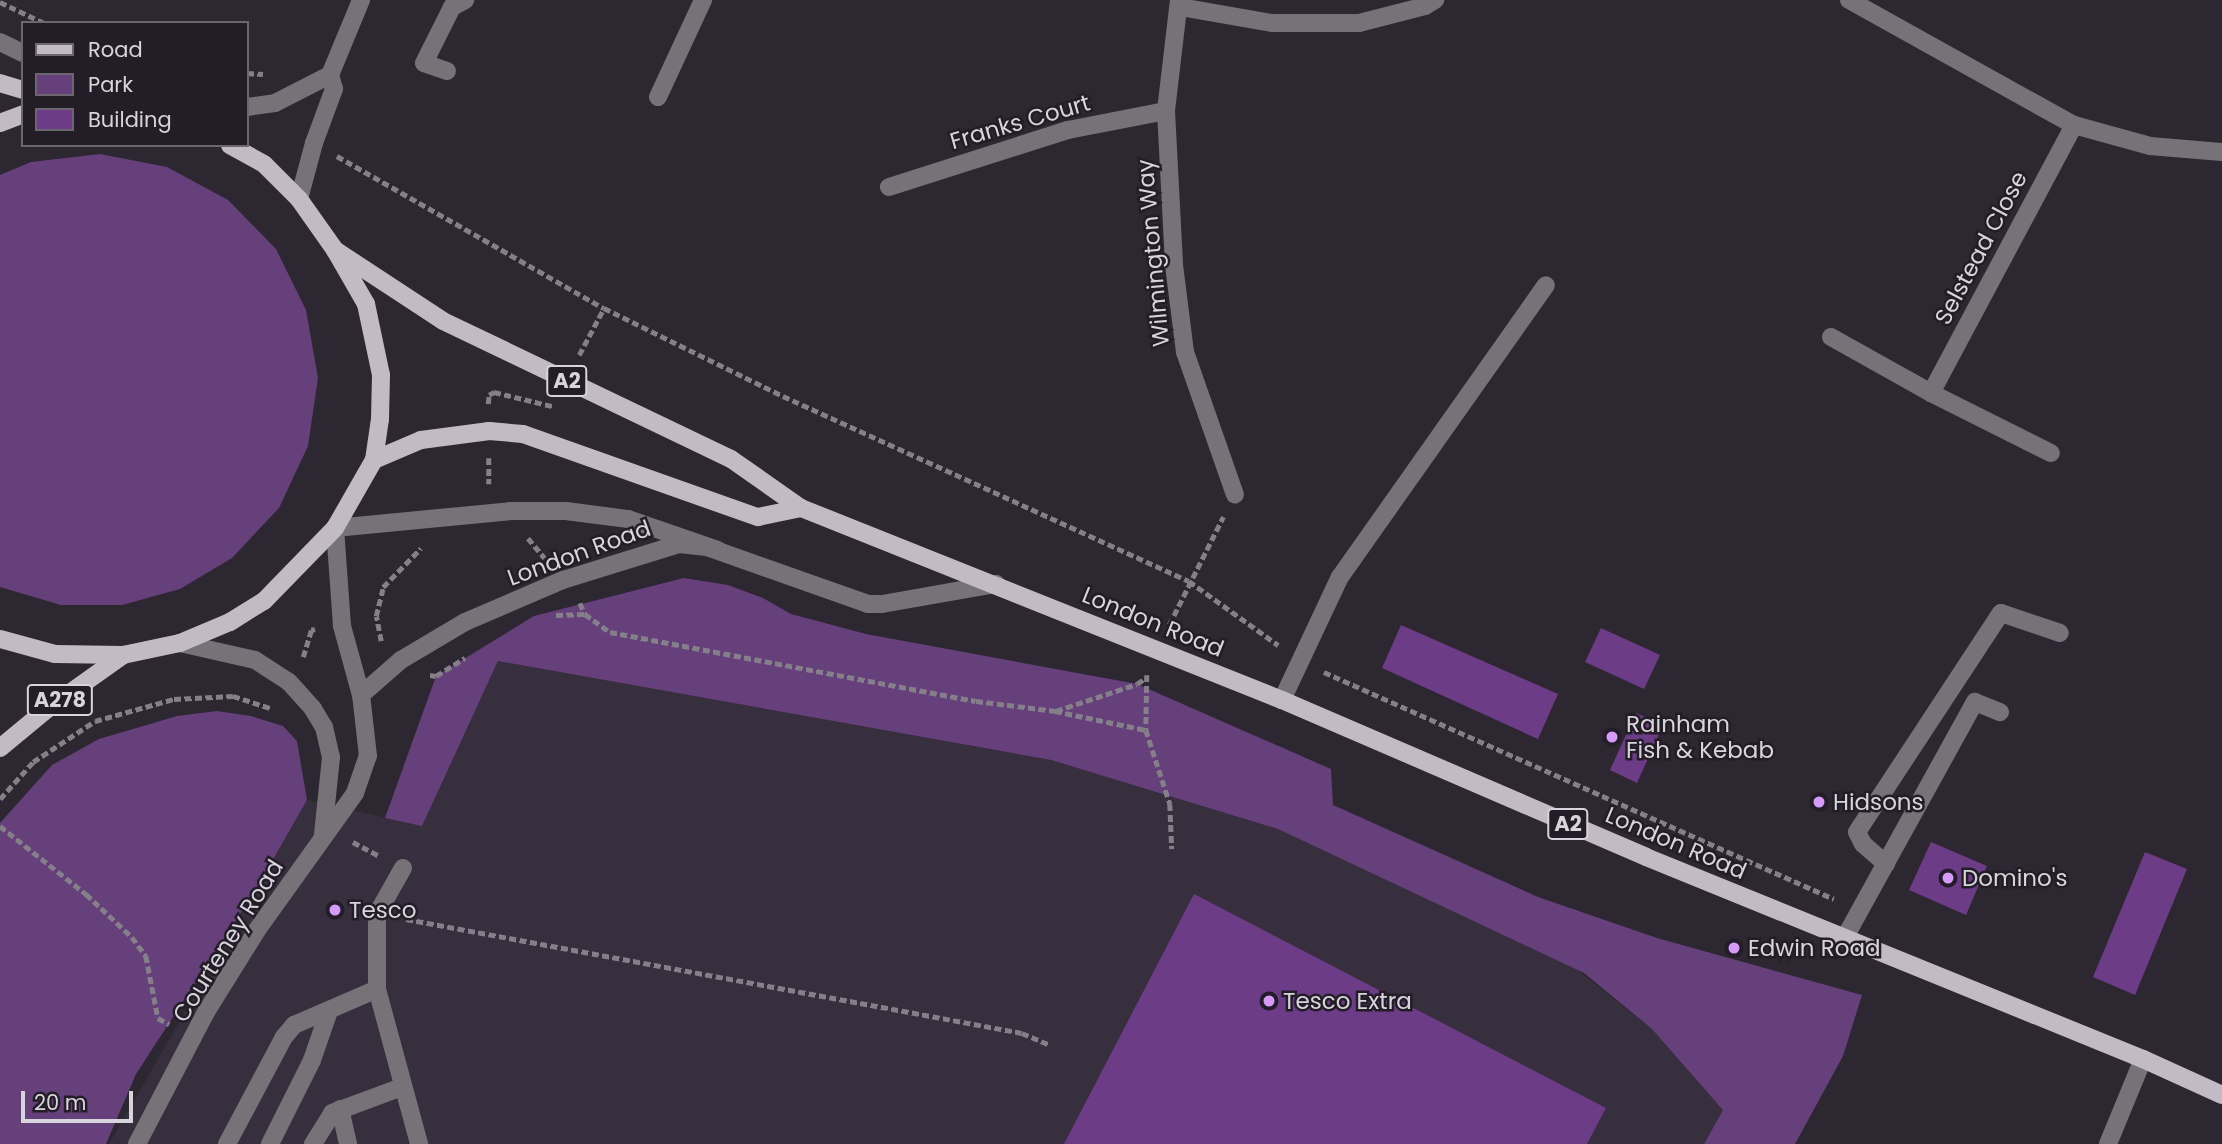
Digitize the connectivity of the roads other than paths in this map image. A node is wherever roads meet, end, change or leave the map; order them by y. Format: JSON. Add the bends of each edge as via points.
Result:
{"nodes":[{"id":1,"x":361,"y":0,"type":"edge"},
{"id":2,"x":465,"y":0,"type":"edge"},
{"id":3,"x":703,"y":0,"type":"edge"},
{"id":4,"x":1436,"y":0,"type":"edge"},
{"id":5,"x":1849,"y":0,"type":"edge"},
{"id":6,"x":1179,"y":4,"type":"edge"},
{"id":7,"x":0,"y":42,"type":"edge"},
{"id":8,"x":21,"y":52,"type":"edge"},
{"id":9,"x":447,"y":71,"type":"dead end"},
{"id":10,"x":330,"y":75,"type":"junction"},
{"id":11,"x":0,"y":83,"type":"edge"},
{"id":12,"x":21,"y":89,"type":"edge"},
{"id":13,"x":658,"y":97,"type":"dead end"},
{"id":14,"x":248,"y":107,"type":"edge"},
{"id":15,"x":1166,"y":111,"type":"junction"},
{"id":16,"x":21,"y":115,"type":"edge"},
{"id":17,"x":0,"y":123,"type":"edge"},
{"id":18,"x":2074,"y":125,"type":"junction"},
{"id":19,"x":234,"y":147,"type":"edge"},
{"id":20,"x":2222,"y":152,"type":"edge"},
{"id":21,"x":889,"y":187,"type":"dead end"},
{"id":22,"x":299,"y":199,"type":"junction"},
{"id":23,"x":335,"y":250,"type":"junction"},
{"id":24,"x":1546,"y":285,"type":"dead end"},
{"id":25,"x":1831,"y":337,"type":"dead end"},
{"id":26,"x":1931,"y":393,"type":"junction"},
{"id":27,"x":2051,"y":453,"type":"dead end"},
{"id":28,"x":374,"y":460,"type":"junction"},
{"id":29,"x":1234,"y":495,"type":"road end"},
{"id":30,"x":801,"y":508,"type":"junction"},
{"id":31,"x":335,"y":527,"type":"junction"},
{"id":32,"x":718,"y":550,"type":"junction"},
{"id":33,"x":996,"y":584,"type":"junction"},
{"id":34,"x":2060,"y":633,"type":"dead end"},
{"id":35,"x":0,"y":639,"type":"edge"},
{"id":36,"x":180,"y":643,"type":"junction"},
{"id":37,"x":123,"y":655,"type":"junction"},
{"id":38,"x":361,"y":695,"type":"junction"},
{"id":39,"x":1282,"y":700,"type":"junction"},
{"id":40,"x":2000,"y":712,"type":"dead end"},
{"id":41,"x":0,"y":748,"type":"edge"},
{"id":42,"x":326,"y":833,"type":"junction"},
{"id":43,"x":1886,"y":864,"type":"junction"},
{"id":44,"x":403,"y":868,"type":"dead end"},
{"id":45,"x":1844,"y":939,"type":"junction"},
{"id":46,"x":377,"y":989,"type":"junction"},
{"id":47,"x":328,"y":1012,"type":"junction"},
{"id":48,"x":2143,"y":1059,"type":"junction"},
{"id":49,"x":402,"y":1087,"type":"junction"},
{"id":50,"x":2222,"y":1095,"type":"edge"},
{"id":51,"x":340,"y":1110,"type":"junction"},
{"id":52,"x":137,"y":1144,"type":"edge"},
{"id":53,"x":227,"y":1144,"type":"edge"},
{"id":54,"x":270,"y":1144,"type":"edge"},
{"id":55,"x":313,"y":1144,"type":"edge"},
{"id":56,"x":348,"y":1144,"type":"edge"},
{"id":57,"x":419,"y":1144,"type":"edge"},
{"id":58,"x":2108,"y":1144,"type":"edge"}],
"edges":[{"from":1,"to":10,"type":"street"},
{"from":2,"to":9,"type":"street","via":[[452,7],[424,63]]},
{"from":3,"to":13,"type":"street"},
{"from":4,"to":6,"type":"street","via":[[1359,23],[1272,23]]},
{"from":5,"to":18,"type":"street"},
{"from":6,"to":15,"type":"street","name":"Wilmington Way"},
{"from":7,"to":8,"type":"street"},
{"from":10,"to":14,"type":"street","via":[[275,103]]},
{"from":10,"to":22,"type":"street","via":[[334,89]]},
{"from":11,"to":12,"type":"main road"},
{"from":15,"to":21,"type":"street","name":"Franks Court","via":[[1068,130]]},
{"from":15,"to":29,"type":"street","name":"Wilmington Way","via":[[1174,265],[1185,352]]},
{"from":16,"to":17,"type":"main road"},
{"from":18,"to":20,"type":"street","via":[[2150,146]]},
{"from":18,"to":26,"type":"street","name":"Selstead Close"},
{"from":19,"to":22,"type":"main road","via":[[264,164]]},
{"from":22,"to":23,"type":"main road"},
{"from":23,"to":28,"type":"main road","via":[[366,304],[380,360],[380,419]]},
{"from":23,"to":30,"type":"main road","name":"London Road","number":"A2","via":[[443,321],[731,459]]},
{"from":24,"to":39,"type":"street","via":[[1340,577]]},
{"from":25,"to":26,"type":"street"},
{"from":26,"to":27,"type":"street"},
{"from":28,"to":30,"type":"main road","via":[[421,440],[489,431],[523,434],[758,517]]},
{"from":28,"to":31,"type":"main road"},
{"from":30,"to":33,"type":"main road","name":"London Road","number":"A2"},
{"from":31,"to":32,"type":"street","via":[[510,510],[566,511],[628,519]]},
{"from":31,"to":36,"type":"main road","via":[[264,601],[230,622]]},
{"from":31,"to":38,"type":"street","name":"Courteney Road","via":[[342,626]]},
{"from":32,"to":33,"type":"street","name":"London Road","via":[[868,604]]},
{"from":32,"to":38,"type":"street","name":"London Road","via":[[679,544],[563,580],[465,622],[401,660]]},
{"from":33,"to":39,"type":"main road","name":"London Road","number":"A2"},
{"from":34,"to":43,"type":"street","via":[[2001,613],[1857,832],[1863,844]]},
{"from":35,"to":37,"type":"main road","via":[[55,654]]},
{"from":36,"to":37,"type":"main road"},
{"from":36,"to":42,"type":"street","via":[[255,660],[289,682],[324,727],[331,757]]},
{"from":37,"to":41,"type":"main road","number":"A278"},
{"from":38,"to":42,"type":"street","name":"Courteney Road","via":[[368,756],[355,793]]},
{"from":39,"to":45,"type":"main road","name":"London Road","number":"A2"},
{"from":40,"to":43,"type":"street","via":[[1975,702]]},
{"from":42,"to":52,"type":"street","name":"Courteney Road","via":[[206,1012]]},
{"from":43,"to":45,"type":"street"},
{"from":44,"to":46,"type":"street","via":[[377,914]]},
{"from":45,"to":48,"type":"main road","name":"London Road","number":"A2"},
{"from":46,"to":47,"type":"street"},
{"from":46,"to":49,"type":"street"},
{"from":47,"to":53,"type":"street","via":[[294,1026],[284,1037]]},
{"from":47,"to":54,"type":"street","via":[[312,1060]]},
{"from":48,"to":50,"type":"main road","name":"London Road","number":"A2"},
{"from":48,"to":58,"type":"street"},
{"from":49,"to":51,"type":"street"},
{"from":49,"to":57,"type":"street"},
{"from":51,"to":55,"type":"street","via":[[332,1113]]},
{"from":51,"to":56,"type":"street"}]}
